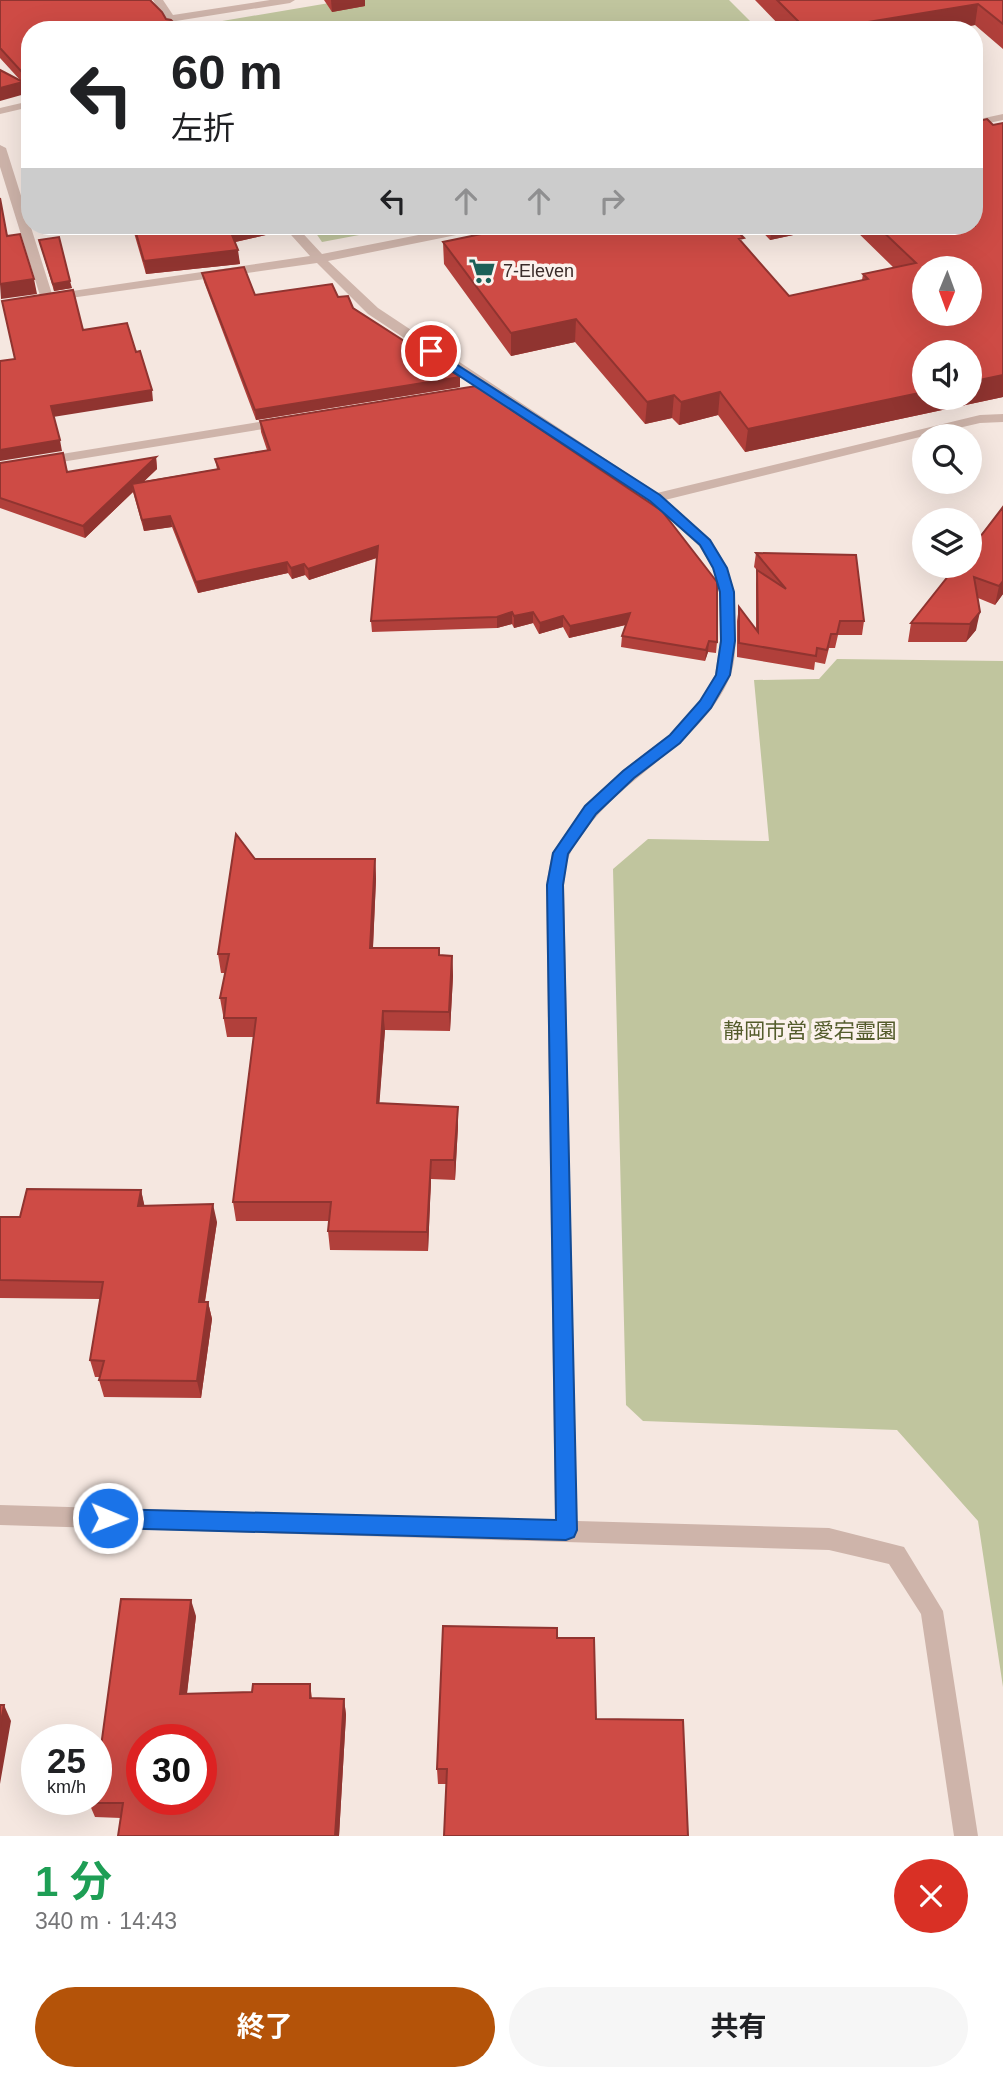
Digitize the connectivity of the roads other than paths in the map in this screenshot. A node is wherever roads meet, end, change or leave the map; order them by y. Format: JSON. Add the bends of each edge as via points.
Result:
{"nodes":[{"id":1,"x":158,"y":0,"type":"edge"},
{"id":2,"x":290,"y":0,"type":"edge"},
{"id":3,"x":171,"y":21,"type":"edge"},
{"id":4,"x":188,"y":21,"type":"edge"},
{"id":5,"x":21,"y":106,"type":"edge"},
{"id":6,"x":0,"y":111,"type":"edge"},
{"id":7,"x":1003,"y":117,"type":"edge"},
{"id":8,"x":983,"y":121,"type":"edge"},
{"id":9,"x":0,"y":148,"type":"edge"},
{"id":10,"x":21,"y":226,"type":"edge"},
{"id":11,"x":23,"y":235,"type":"edge"},
{"id":12,"x":297,"y":235,"type":"edge"},
{"id":13,"x":437,"y":235,"type":"edge"},
{"id":14,"x":318,"y":259,"type":"junction"},
{"id":15,"x":1003,"y":418,"type":"edge"},
{"id":16,"x":298,"y":419,"type":"edge"},
{"id":17,"x":0,"y":468,"type":"edge"},
{"id":18,"x":655,"y":498,"type":"junction"},
{"id":19,"x":0,"y":1515,"type":"edge"},
{"id":20,"x":566,"y":1530,"type":"junction"},
{"id":21,"x":966,"y":1836,"type":"edge"}],
"edges":[{"from":1,"to":3,"type":"street"},
{"from":2,"to":4,"type":"street"},
{"from":5,"to":6,"type":"street"},
{"from":7,"to":8,"type":"street"},
{"from":9,"to":10,"type":"street"},
{"from":11,"to":14,"type":"street","via":[[41,300]]},
{"from":12,"to":14,"type":"street"},
{"from":13,"to":14,"type":"street"},
{"from":14,"to":18,"type":"street","via":[[373,311],[481,390]]},
{"from":15,"to":18,"type":"street","via":[[980,419]]},
{"from":16,"to":17,"type":"street"},
{"from":18,"to":20,"type":"street","via":[[705,543],[720,568],[727,592],[728,641],[723,675],[706,705],[675,739],[591,810],[561,853],[555,885]]},
{"from":19,"to":20,"type":"street"},
{"from":20,"to":21,"type":"street","via":[[829,1539],[897,1555],[932,1611]]}]}
